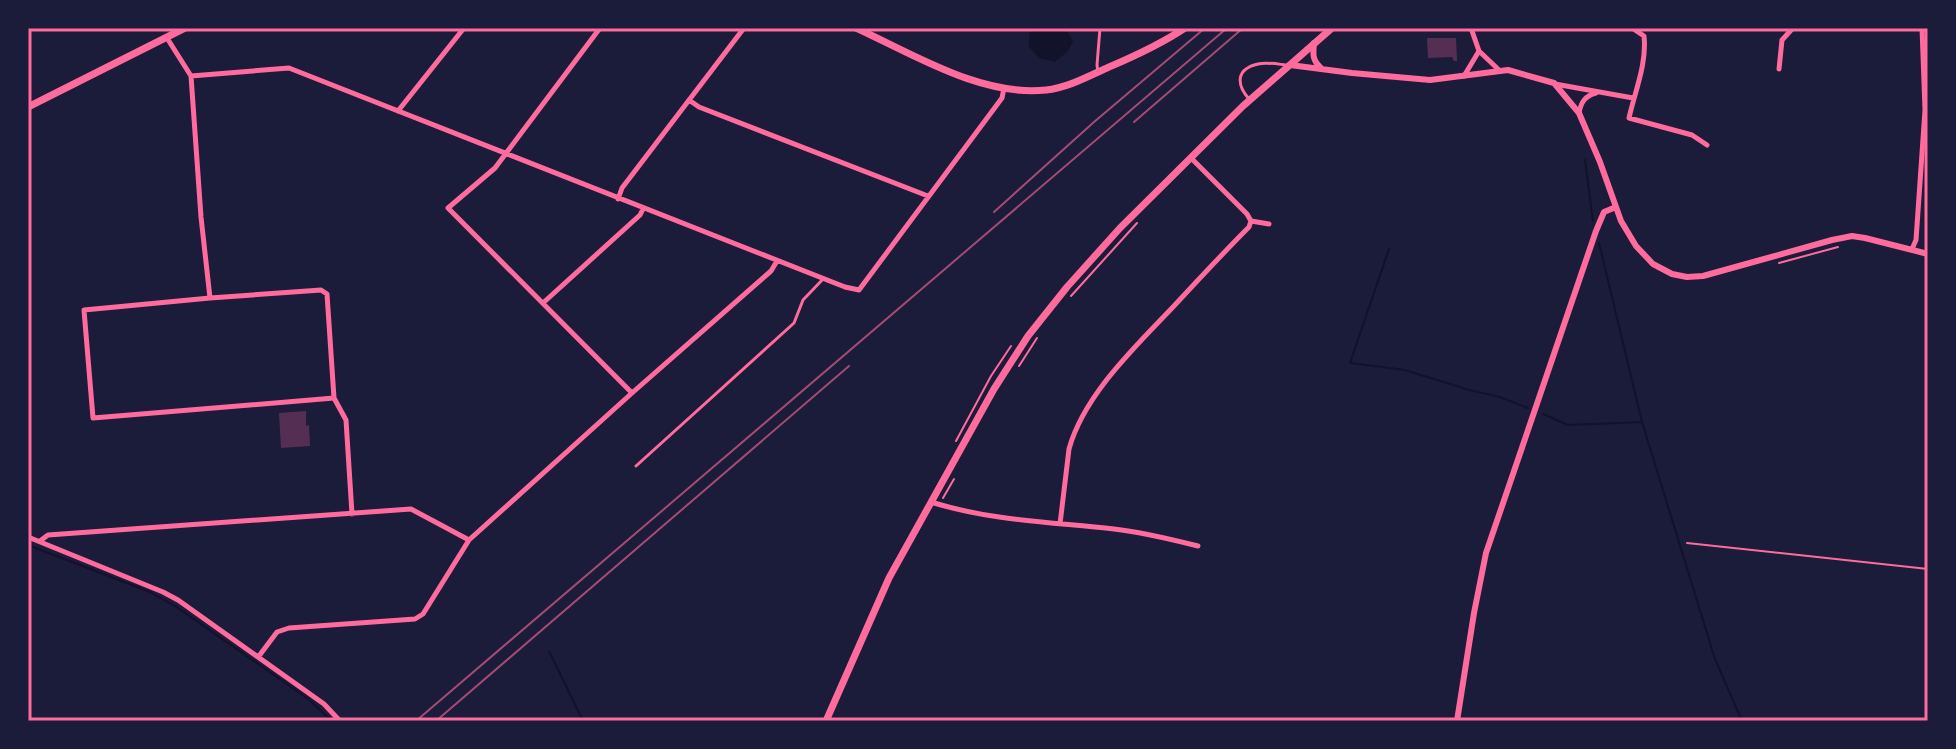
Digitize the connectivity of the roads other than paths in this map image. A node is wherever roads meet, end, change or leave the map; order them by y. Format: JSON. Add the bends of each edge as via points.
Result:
{"nodes":[{"id":1,"x":185,"y":28,"type":"edge"},
{"id":2,"x":464,"y":28,"type":"edge"},
{"id":3,"x":600,"y":28,"type":"edge"},
{"id":4,"x":744,"y":28,"type":"edge"},
{"id":5,"x":856,"y":28,"type":"edge"},
{"id":6,"x":1100,"y":28,"type":"edge"},
{"id":7,"x":1185,"y":28,"type":"edge"},
{"id":8,"x":1332,"y":28,"type":"edge"},
{"id":9,"x":1471,"y":28,"type":"edge"},
{"id":10,"x":1632,"y":28,"type":"edge"},
{"id":11,"x":1793,"y":28,"type":"edge"},
{"id":12,"x":1922,"y":28,"type":"edge"},
{"id":13,"x":167,"y":38,"type":"junction"},
{"id":14,"x":1314,"y":43,"type":"junction"},
{"id":15,"x":1479,"y":51,"type":"junction"},
{"id":16,"x":1290,"y":65,"type":"junction"},
{"id":17,"x":1321,"y":68,"type":"junction"},
{"id":18,"x":1779,"y":69,"type":"dead end"},
{"id":19,"x":1500,"y":71,"type":"junction"},
{"id":20,"x":1098,"y":72,"type":"junction"},
{"id":21,"x":191,"y":76,"type":"junction"},
{"id":22,"x":1464,"y":76,"type":"junction"},
{"id":23,"x":1554,"y":83,"type":"junction"},
{"id":24,"x":1004,"y":88,"type":"junction"},
{"id":25,"x":1597,"y":92,"type":"junction"},
{"id":26,"x":1633,"y":98,"type":"junction"},
{"id":27,"x":689,"y":100,"type":"junction"},
{"id":28,"x":1249,"y":100,"type":"junction"},
{"id":29,"x":28,"y":107,"type":"edge"},
{"id":30,"x":398,"y":111,"type":"junction"},
{"id":31,"x":1579,"y":113,"type":"junction"},
{"id":32,"x":1707,"y":145,"type":"dead end"},
{"id":33,"x":506,"y":154,"type":"junction"},
{"id":34,"x":1191,"y":158,"type":"junction"},
{"id":35,"x":928,"y":196,"type":"junction"},
{"id":36,"x":618,"y":199,"type":"junction"},
{"id":37,"x":1616,"y":207,"type":"junction"},
{"id":38,"x":643,"y":209,"type":"junction"},
{"id":39,"x":1251,"y":221,"type":"junction"},
{"id":40,"x":1269,"y":224,"type":"dead end"},
{"id":41,"x":1912,"y":249,"type":"junction"},
{"id":42,"x":1928,"y":254,"type":"edge"},
{"id":43,"x":777,"y":261,"type":"junction"},
{"id":44,"x":824,"y":278,"type":"junction"},
{"id":45,"x":210,"y":298,"type":"junction"},
{"id":46,"x":543,"y":303,"type":"junction"},
{"id":47,"x":632,"y":393,"type":"junction"},
{"id":48,"x":334,"y":398,"type":"junction"},
{"id":49,"x":636,"y":466,"type":"dead end"},
{"id":50,"x":936,"y":503,"type":"junction"},
{"id":51,"x":352,"y":514,"type":"junction"},
{"id":52,"x":1060,"y":524,"type":"junction"},
{"id":53,"x":28,"y":537,"type":"edge"},
{"id":54,"x":469,"y":540,"type":"junction"},
{"id":55,"x":40,"y":541,"type":"junction"},
{"id":56,"x":1198,"y":546,"type":"dead end"},
{"id":57,"x":259,"y":656,"type":"junction"},
{"id":58,"x":340,"y":721,"type":"edge"},
{"id":59,"x":826,"y":721,"type":"edge"},
{"id":60,"x":1457,"y":721,"type":"edge"}],
"edges":[{"from":1,"to":13,"type":"main road"},
{"from":2,"to":30,"type":"street"},
{"from":3,"to":33,"type":"street"},
{"from":4,"to":27,"type":"street"},
{"from":5,"to":24,"type":"main road","via":[[956,74]]},
{"from":6,"to":20,"type":"lane"},
{"from":7,"to":20,"type":"main road"},
{"from":8,"to":14,"type":"main road"},
{"from":9,"to":15,"type":"street"},
{"from":10,"to":26,"type":"street","via":[[1644,36],[1645,45]]},
{"from":11,"to":18,"type":"street","via":[[1782,40]]},
{"from":12,"to":41,"type":"street","via":[[1925,110]]},
{"from":13,"to":21,"type":"street"},
{"from":13,"to":29,"type":"main road"},
{"from":14,"to":16,"type":"main road"},
{"from":14,"to":17,"type":"street","via":[[1314,61]]},
{"from":15,"to":19,"type":"street"},
{"from":15,"to":22,"type":"street"},
{"from":16,"to":17,"type":"street"},
{"from":16,"to":28,"type":"main road"},
{"from":16,"to":28,"type":"lane","via":[[1257,64],[1242,73],[1239,84]]},
{"from":17,"to":22,"type":"street","via":[[1430,80]]},
{"from":19,"to":22,"type":"street"},
{"from":19,"to":23,"type":"street"},
{"from":20,"to":24,"type":"main road","via":[[1048,90]]},
{"from":21,"to":30,"type":"street","via":[[286,68]]},
{"from":21,"to":45,"type":"street"},
{"from":23,"to":25,"type":"street"},
{"from":23,"to":31,"type":"street"},
{"from":24,"to":35,"type":"street","via":[[1002,98]]},
{"from":25,"to":26,"type":"street"},
{"from":25,"to":31,"type":"street","via":[[1588,95]]},
{"from":26,"to":32,"type":"street","via":[[1629,118],[1692,135]]},
{"from":27,"to":35,"type":"street"},
{"from":27,"to":36,"type":"street"},
{"from":28,"to":34,"type":"main road"},
{"from":30,"to":33,"type":"street"},
{"from":31,"to":37,"type":"street"},
{"from":33,"to":36,"type":"street"},
{"from":33,"to":46,"type":"street","via":[[448,208]]},
{"from":34,"to":39,"type":"street"},
{"from":34,"to":50,"type":"main road","via":[[1110,240],[1028,336],[994,389]]},
{"from":35,"to":44,"type":"street","via":[[859,290]]},
{"from":36,"to":38,"type":"street"},
{"from":37,"to":41,"type":"street","via":[[1636,246],[1653,264],[1687,277],[1852,236]]},
{"from":37,"to":60,"type":"street","via":[[1604,212],[1596,231],[1486,553]]},
{"from":38,"to":43,"type":"street"},
{"from":38,"to":46,"type":"street"},
{"from":39,"to":40,"type":"street"},
{"from":39,"to":52,"type":"street","via":[[1124,359],[1082,417],[1069,449]]},
{"from":41,"to":42,"type":"street"},
{"from":43,"to":44,"type":"street"},
{"from":43,"to":47,"type":"street"},
{"from":44,"to":49,"type":"lane","via":[[803,300],[794,323]]},
{"from":45,"to":48,"type":"street","via":[[324,291]]},
{"from":45,"to":48,"type":"street","via":[[84,310],[93,418]]},
{"from":46,"to":47,"type":"street"},
{"from":47,"to":54,"type":"street"},
{"from":48,"to":51,"type":"street","via":[[346,420]]},
{"from":50,"to":52,"type":"street"},
{"from":50,"to":59,"type":"main road","via":[[889,578]]},
{"from":51,"to":54,"type":"street","via":[[411,509]]},
{"from":51,"to":55,"type":"street","via":[[48,535]]},
{"from":52,"to":56,"type":"street"},
{"from":53,"to":55,"type":"street"},
{"from":54,"to":57,"type":"street","via":[[415,619],[289,628],[277,632]]},
{"from":55,"to":57,"type":"street","via":[[163,592]]},
{"from":57,"to":58,"type":"street"}]}
